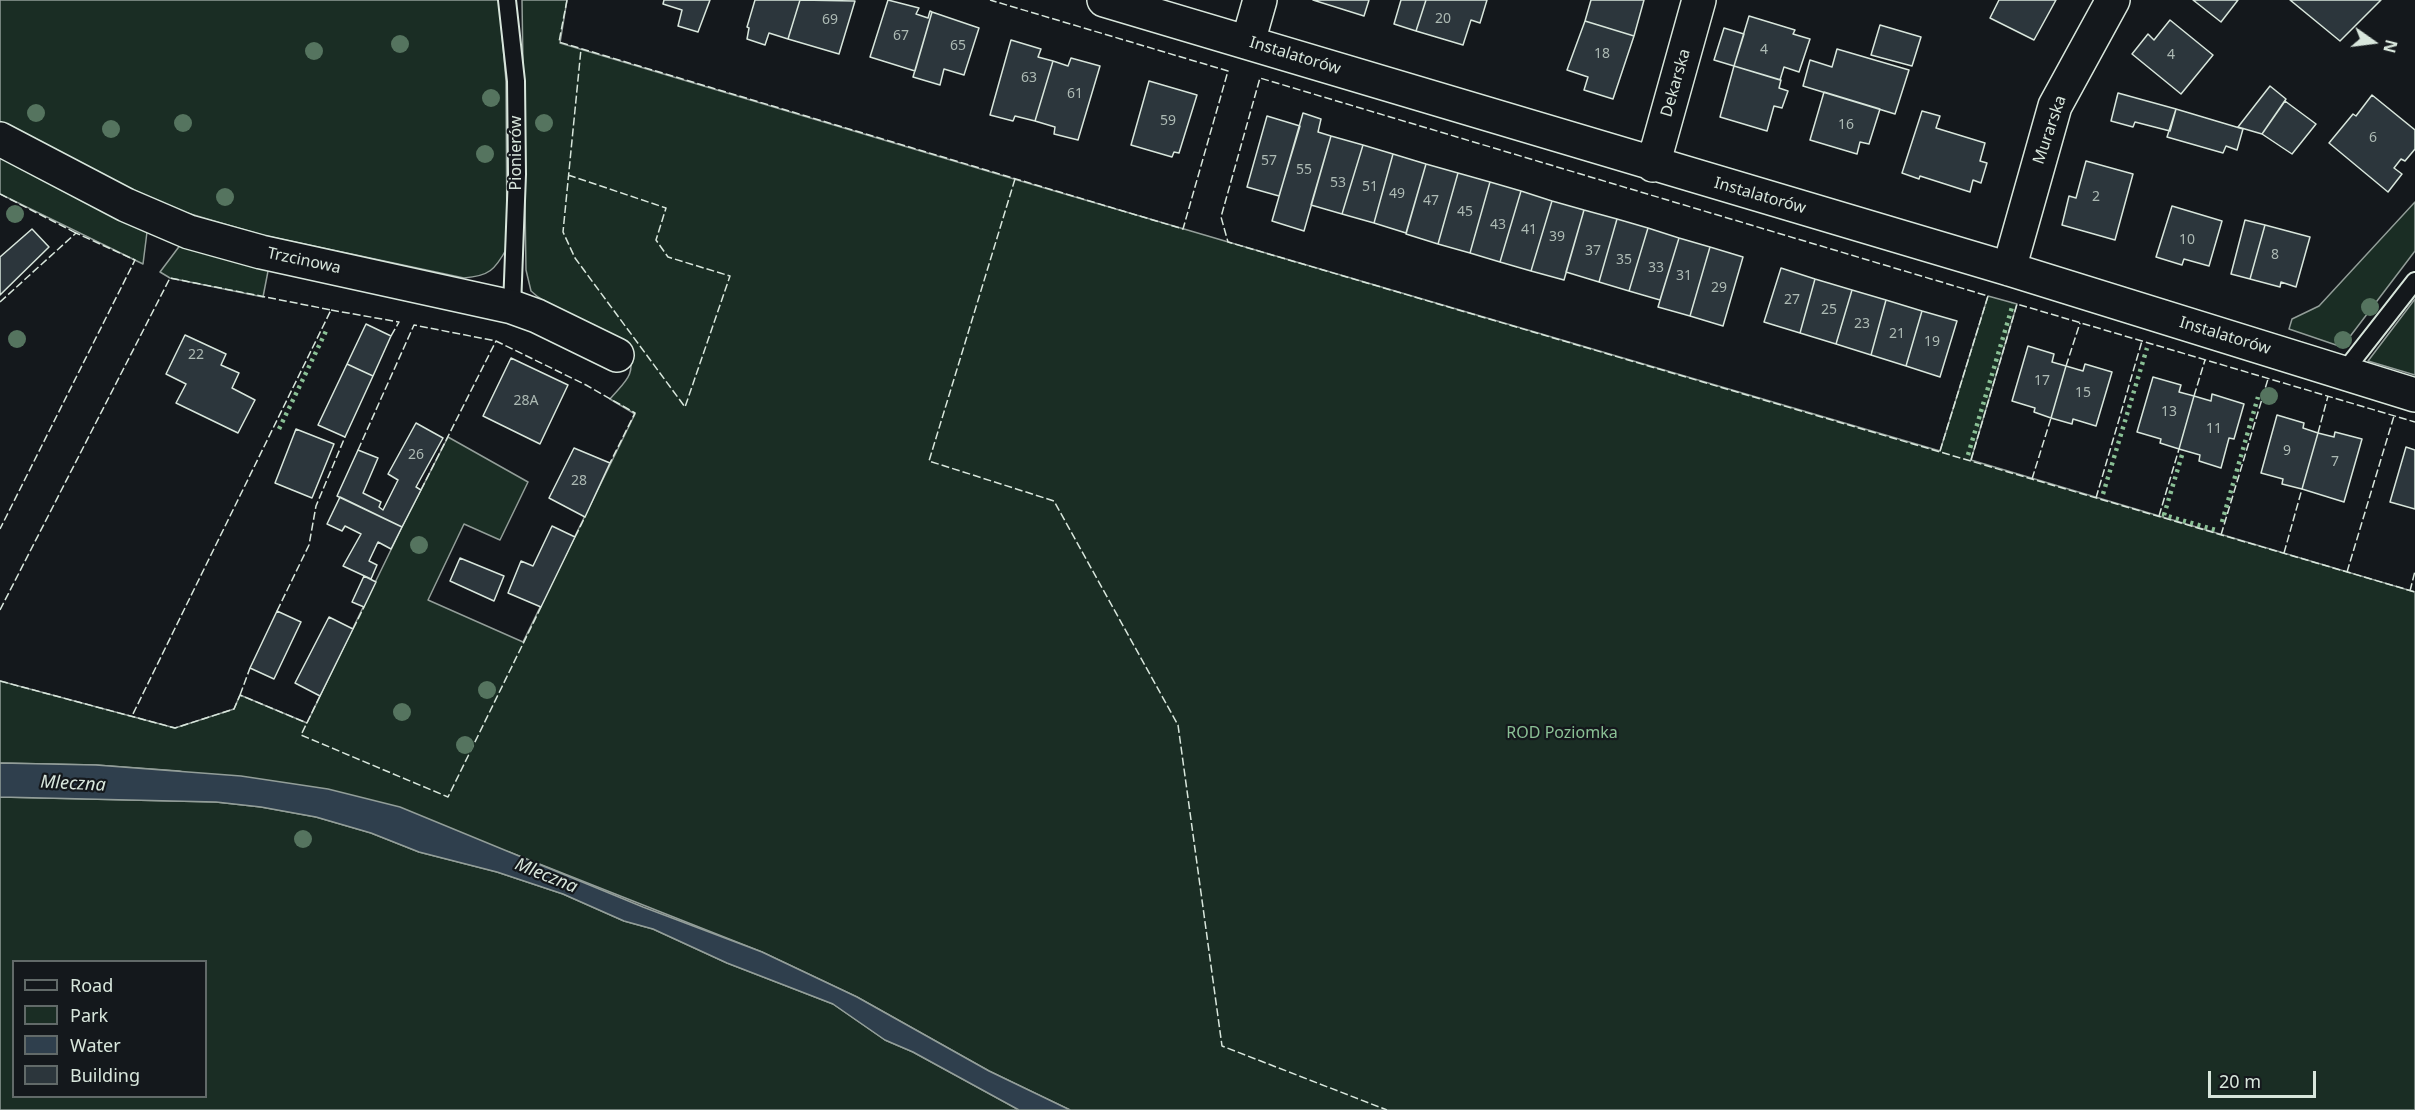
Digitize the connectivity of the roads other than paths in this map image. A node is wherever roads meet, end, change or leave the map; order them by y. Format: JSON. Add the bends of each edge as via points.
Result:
{"nodes":[{"id":1,"x":507,"y":0,"type":"edge"},
{"id":2,"x":1104,"y":0,"type":"edge"},
{"id":3,"x":1260,"y":0,"type":"edge"},
{"id":4,"x":1700,"y":0,"type":"edge"},
{"id":5,"x":2113,"y":0,"type":"edge"},
{"id":6,"x":1248,"y":42,"type":"junction"},
{"id":7,"x":0,"y":139,"type":"edge"},
{"id":8,"x":1653,"y":165,"type":"junction"},
{"id":9,"x":2009,"y":269,"type":"junction"},
{"id":10,"x":2415,"y":281,"type":"edge"},
{"id":11,"x":512,"y":307,"type":"junction"},
{"id":12,"x":617,"y":355,"type":"dead end"},
{"id":13,"x":2343,"y":373,"type":"junction"},
{"id":14,"x":2415,"y":395,"type":"edge"}],
"edges":[{"from":1,"to":11,"type":"lane","name":"Pionierów","via":[[516,81]]},
{"from":2,"to":6,"type":"street","name":"Instalatorów"},
{"from":3,"to":6,"type":"street"},
{"from":4,"to":8,"type":"street","name":"Dekarska"},
{"from":5,"to":9,"type":"street","name":"Murarska","via":[[2055,106]]},
{"from":6,"to":8,"type":"street","name":"Instalatorów"},
{"from":7,"to":11,"type":"street","name":"Trzcinowa","via":[[126,205],[189,232],[261,252]]},
{"from":8,"to":9,"type":"street","name":"Instalatorów"},
{"from":9,"to":13,"type":"street","name":"Instalatorów"},
{"from":10,"to":13,"type":"lane"},
{"from":11,"to":12,"type":"street","name":"Trzcinowa"},
{"from":13,"to":14,"type":"street","name":"Instalatorów"}]}
